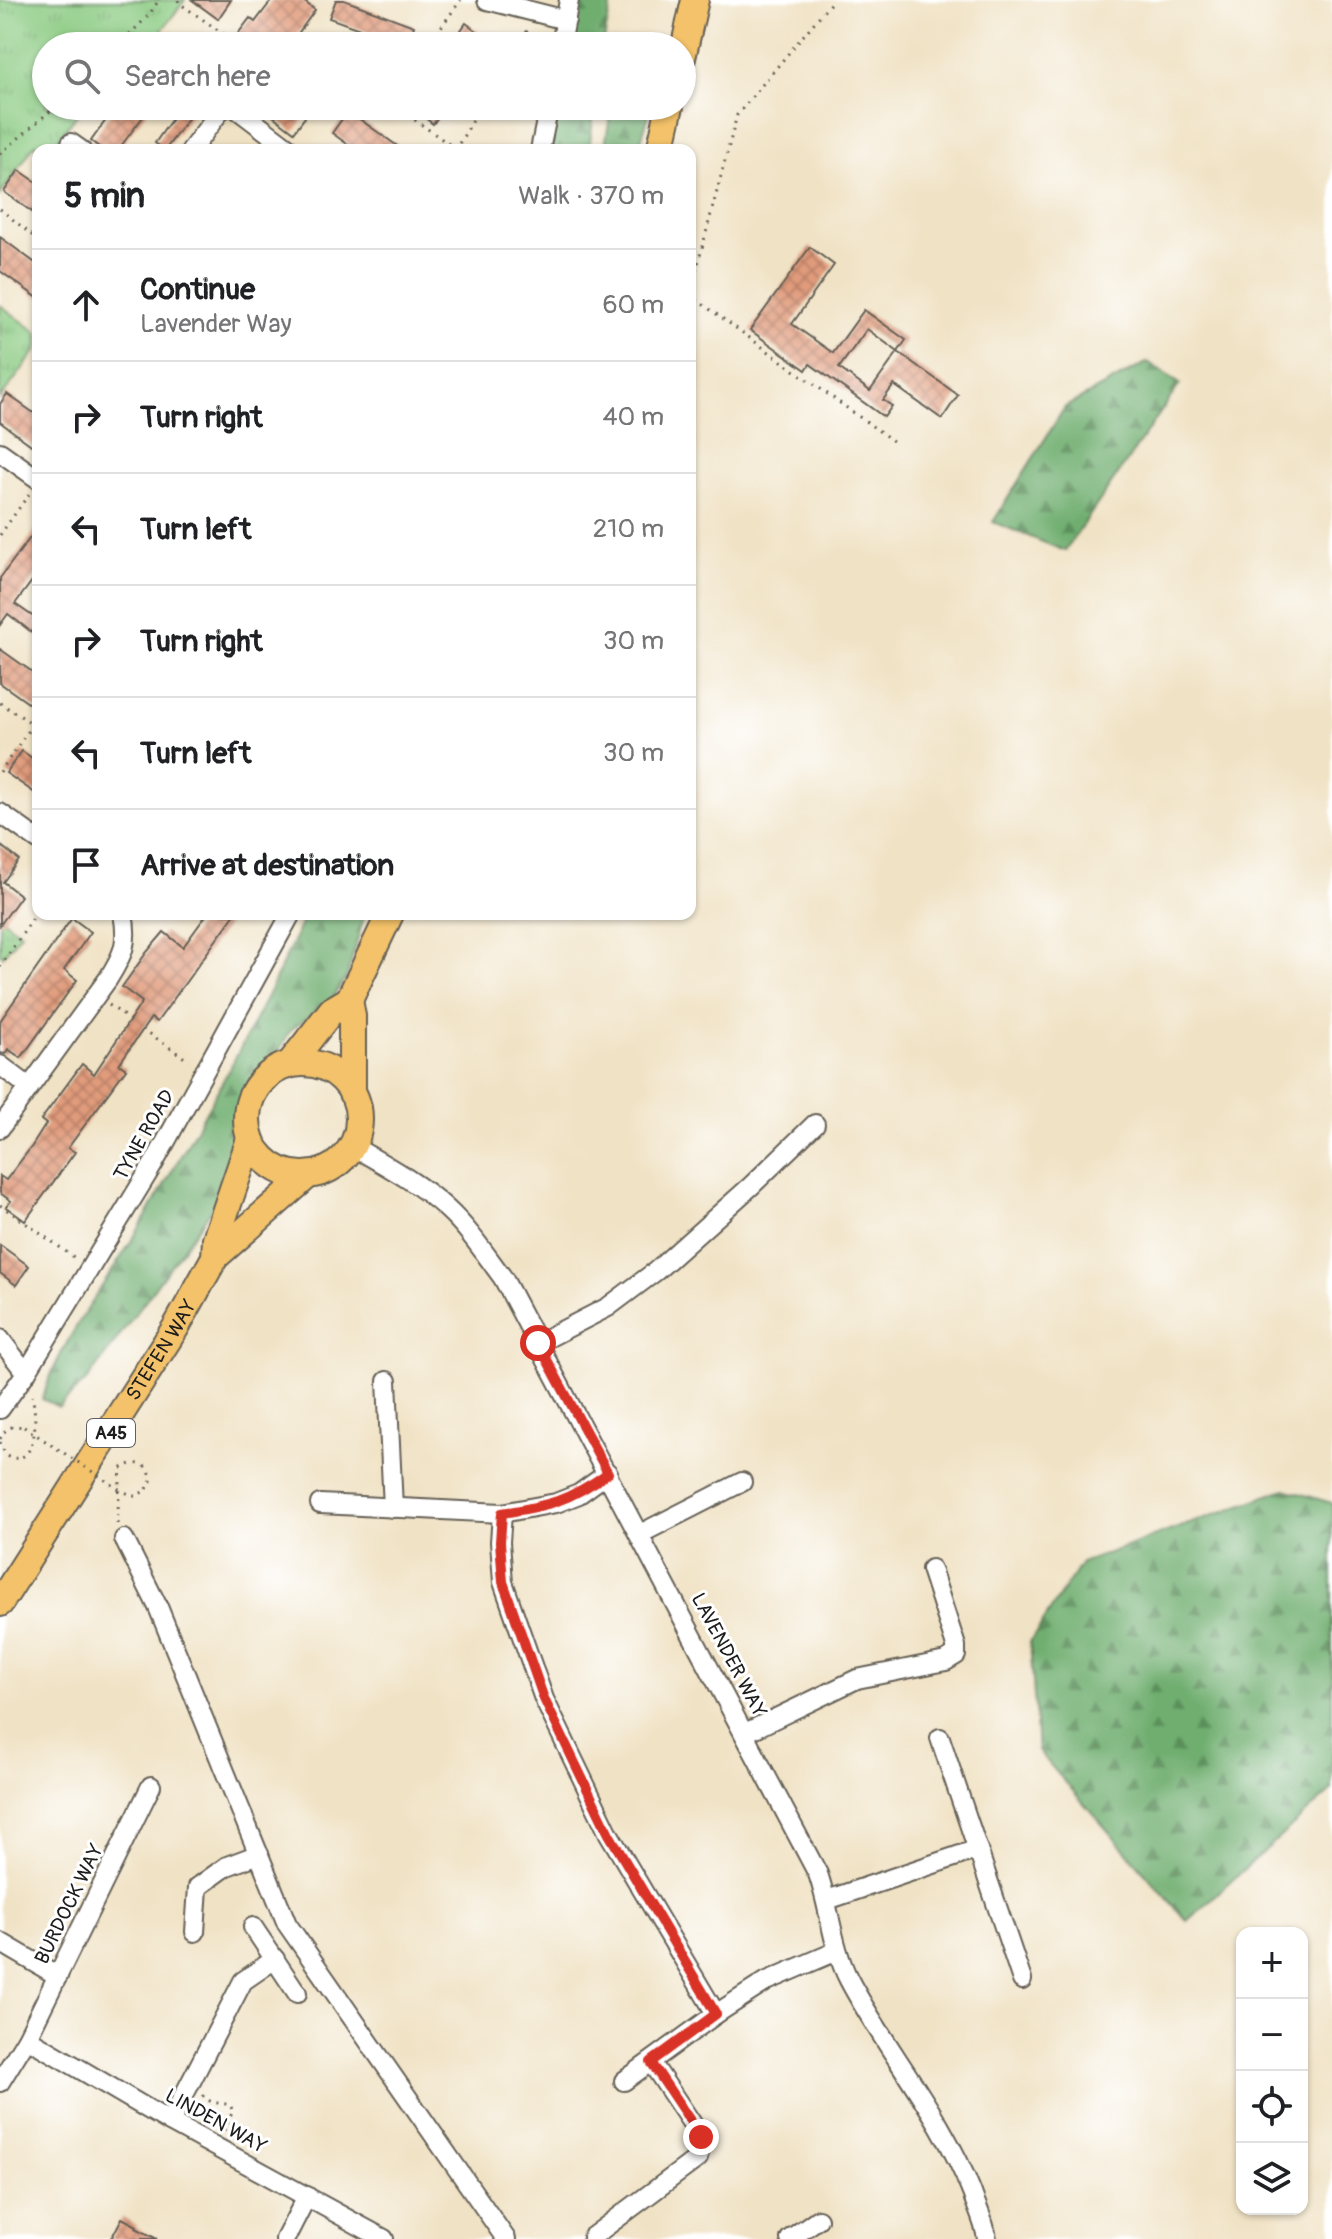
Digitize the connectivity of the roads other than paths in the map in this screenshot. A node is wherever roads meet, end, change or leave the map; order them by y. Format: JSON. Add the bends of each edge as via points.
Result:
{"nodes":[{"id":1,"x":487,"y":0,"type":"edge"},
{"id":2,"x":569,"y":0,"type":"edge"},
{"id":3,"x":695,"y":0,"type":"edge"},
{"id":4,"x":566,"y":20,"type":"junction"},
{"id":5,"x":564,"y":32,"type":"edge"},
{"id":6,"x":688,"y":32,"type":"edge"},
{"id":7,"x":214,"y":120,"type":"edge"},
{"id":8,"x":251,"y":120,"type":"edge"},
{"id":9,"x":546,"y":120,"type":"edge"},
{"id":10,"x":667,"y":120,"type":"edge"},
{"id":11,"x":196,"y":144,"type":"edge"},
{"id":12,"x":283,"y":144,"type":"edge"},
{"id":13,"x":541,"y":144,"type":"edge"},
{"id":14,"x":661,"y":144,"type":"edge"},
{"id":15,"x":0,"y":452,"type":"edge"},
{"id":16,"x":32,"y":483,"type":"edge"},
{"id":17,"x":0,"y":813,"type":"edge"},
{"id":18,"x":32,"y":836,"type":"edge"},
{"id":19,"x":124,"y":920,"type":"edge"},
{"id":20,"x":288,"y":920,"type":"edge"},
{"id":21,"x":387,"y":920,"type":"edge"},
{"id":22,"x":349,"y":1000,"type":"junction"},
{"id":23,"x":0,"y":1065,"type":"edge"},
{"id":24,"x":289,"y":1065,"type":"junction"},
{"id":25,"x":29,"y":1087,"type":"junction"},
{"id":26,"x":352,"y":1093,"type":"junction"},
{"id":27,"x":815,"y":1124,"type":"dead end"},
{"id":28,"x":0,"y":1128,"type":"edge"},
{"id":29,"x":250,"y":1139,"type":"junction"},
{"id":30,"x":352,"y":1146,"type":"junction"},
{"id":31,"x":308,"y":1175,"type":"junction"},
{"id":32,"x":215,"y":1257,"type":"junction"},
{"id":33,"x":0,"y":1339,"type":"edge"},
{"id":34,"x":538,"y":1343,"type":"junction"},
{"id":35,"x":26,"y":1373,"type":"junction"},
{"id":36,"x":387,"y":1381,"type":"dead end"},
{"id":37,"x":0,"y":1409,"type":"edge"},
{"id":38,"x":608,"y":1473,"type":"junction"},
{"id":39,"x":742,"y":1482,"type":"dead end"},
{"id":40,"x":320,"y":1504,"type":"dead end"},
{"id":41,"x":393,"y":1508,"type":"junction"},
{"id":42,"x":502,"y":1513,"type":"junction"},
{"id":43,"x":640,"y":1534,"type":"junction"},
{"id":44,"x":124,"y":1539,"type":"road end"},
{"id":45,"x":931,"y":1569,"type":"dead end"},
{"id":46,"x":0,"y":1603,"type":"edge"},
{"id":47,"x":745,"y":1733,"type":"junction"},
{"id":48,"x":940,"y":1738,"type":"dead end"},
{"id":49,"x":151,"y":1786,"type":"dead end"},
{"id":50,"x":978,"y":1849,"type":"junction"},
{"id":51,"x":259,"y":1854,"type":"junction"},
{"id":52,"x":827,"y":1900,"type":"junction"},
{"id":53,"x":253,"y":1927,"type":"dead end"},
{"id":54,"x":195,"y":1932,"type":"dead end"},
{"id":55,"x":0,"y":1942,"type":"edge"},
{"id":56,"x":837,"y":1951,"type":"junction"},
{"id":57,"x":275,"y":1959,"type":"junction"},
{"id":58,"x":58,"y":1976,"type":"junction"},
{"id":59,"x":1022,"y":1980,"type":"dead end"},
{"id":60,"x":297,"y":1993,"type":"dead end"},
{"id":61,"x":716,"y":2014,"type":"junction"},
{"id":62,"x":27,"y":2038,"type":"junction"},
{"id":63,"x":651,"y":2062,"type":"junction"},
{"id":64,"x":624,"y":2081,"type":"dead end"},
{"id":65,"x":0,"y":2082,"type":"edge"},
{"id":66,"x":170,"y":2122,"type":"junction"},
{"id":67,"x":307,"y":2196,"type":"junction"},
{"id":68,"x":818,"y":2219,"type":"dead end"},
{"id":69,"x":592,"y":2237,"type":"dead end"},
{"id":70,"x":285,"y":2239,"type":"edge"},
{"id":71,"x":384,"y":2239,"type":"edge"},
{"id":72,"x":506,"y":2239,"type":"edge"},
{"id":73,"x":790,"y":2239,"type":"edge"},
{"id":74,"x":987,"y":2239,"type":"edge"}],
"edges":[{"from":1,"to":4,"type":"street"},
{"from":2,"to":4,"type":"street"},
{"from":3,"to":6,"type":"highway"},
{"from":4,"to":5,"type":"street"},
{"from":7,"to":11,"type":"street"},
{"from":8,"to":12,"type":"street"},
{"from":9,"to":13,"type":"street"},
{"from":10,"to":14,"type":"highway"},
{"from":15,"to":16,"type":"street"},
{"from":17,"to":18,"type":"street"},
{"from":19,"to":25,"type":"street","via":[[122,957]]},
{"from":20,"to":35,"type":"street","name":"TYNE ROAD","via":[[205,1072]]},
{"from":21,"to":22,"type":"highway"},
{"from":22,"to":24,"type":"highway","via":[[332,1010]]},
{"from":22,"to":26,"type":"highway"},
{"from":23,"to":25,"type":"street"},
{"from":24,"to":26,"type":"highway","via":[[326,1068]]},
{"from":24,"to":29,"type":"highway","via":[[258,1085],[248,1111]]},
{"from":25,"to":28,"type":"street"},
{"from":26,"to":30,"type":"highway","via":[[358,1110]]},
{"from":27,"to":34,"type":"street","via":[[656,1271],[608,1307]]},
{"from":29,"to":31,"type":"highway","via":[[273,1167]]},
{"from":29,"to":32,"type":"highway","name":"STEFEN WAY","number":"A45","via":[[216,1239]]},
{"from":30,"to":31,"type":"highway","via":[[326,1170]]},
{"from":30,"to":34,"type":"street","name":"LAVENDER WAY","via":[[407,1177],[447,1209],[503,1278]]},
{"from":31,"to":32,"type":"highway","name":"STEFEN WAY","number":"A45"},
{"from":32,"to":46,"type":"highway","name":"STEFEN WAY","number":"A45"},
{"from":33,"to":35,"type":"street"},
{"from":34,"to":38,"type":"street","name":"LAVENDER WAY"},
{"from":35,"to":37,"type":"street","name":"TYNE ROAD"},
{"from":36,"to":41,"type":"street"},
{"from":38,"to":42,"type":"street","via":[[556,1503]]},
{"from":38,"to":43,"type":"street","name":"LAVENDER WAY"},
{"from":39,"to":43,"type":"street"},
{"from":40,"to":41,"type":"street"},
{"from":41,"to":42,"type":"street"},
{"from":42,"to":61,"type":"street","via":[[503,1582],[544,1699],[609,1834]]},
{"from":43,"to":47,"type":"street","name":"LAVENDER WAY"},
{"from":44,"to":51,"type":"street","via":[[158,1607]]},
{"from":45,"to":47,"type":"street","via":[[956,1655],[857,1679]]},
{"from":47,"to":52,"type":"street","name":"LAVENDER WAY"},
{"from":48,"to":50,"type":"street"},
{"from":49,"to":58,"type":"street","name":"BURDOCK WAY"},
{"from":50,"to":52,"type":"street"},
{"from":50,"to":59,"type":"street"},
{"from":51,"to":54,"type":"street","via":[[227,1866],[198,1887]]},
{"from":51,"to":72,"type":"street","via":[[287,1924]]},
{"from":52,"to":56,"type":"street","name":"LAVENDER WAY"},
{"from":53,"to":57,"type":"street"},
{"from":55,"to":58,"type":"street"},
{"from":56,"to":61,"type":"street","via":[[767,1981]]},
{"from":56,"to":74,"type":"street","name":"LAVENDER WAY","via":[[937,2121],[965,2175]]},
{"from":57,"to":60,"type":"street"},
{"from":57,"to":66,"type":"street","via":[[243,1981]]},
{"from":58,"to":62,"type":"street","name":"BURDOCK WAY"},
{"from":61,"to":63,"type":"street"},
{"from":62,"to":65,"type":"street","name":"BURDOCK WAY"},
{"from":62,"to":66,"type":"street","name":"LINDEN WAY"},
{"from":63,"to":64,"type":"street"},
{"from":63,"to":69,"type":"street","via":[[701,2137],[698,2158]]},
{"from":66,"to":67,"type":"street","name":"LINDEN WAY"},
{"from":67,"to":70,"type":"street"},
{"from":67,"to":71,"type":"street","name":"LINDEN WAY"},
{"from":68,"to":73,"type":"street"}]}
